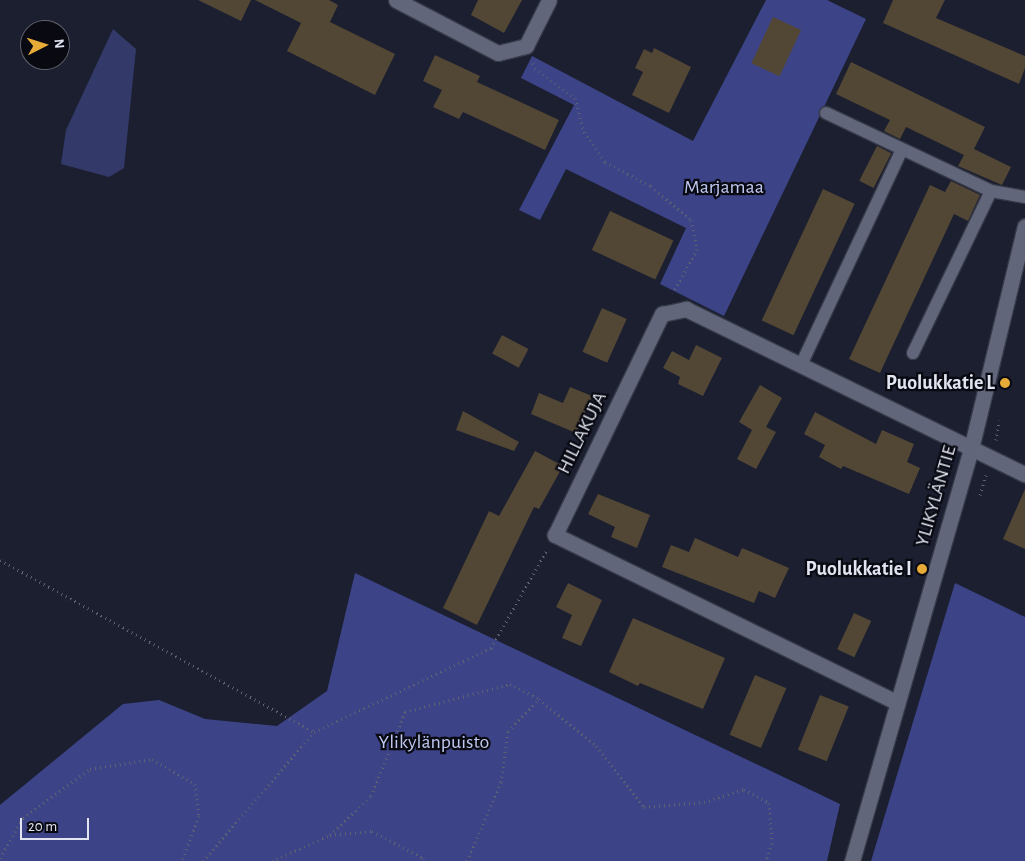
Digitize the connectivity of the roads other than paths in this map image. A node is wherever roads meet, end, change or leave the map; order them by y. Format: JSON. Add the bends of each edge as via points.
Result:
{"nodes":[{"id":1,"x":396,"y":0,"type":"edge"},
{"id":2,"x":549,"y":0,"type":"edge"},
{"id":3,"x":826,"y":113,"type":"dead end"},
{"id":4,"x":902,"y":149,"type":"junction"},
{"id":5,"x":991,"y":191,"type":"junction"},
{"id":6,"x":1025,"y":197,"type":"edge"},
{"id":7,"x":1025,"y":226,"type":"edge"},
{"id":8,"x":913,"y":353,"type":"dead end"},
{"id":9,"x":801,"y":366,"type":"junction"},
{"id":10,"x":971,"y":449,"type":"junction"},
{"id":11,"x":1025,"y":474,"type":"edge"},
{"id":12,"x":896,"y":702,"type":"junction"},
{"id":13,"x":852,"y":861,"type":"edge"}],
"edges":[{"from":1,"to":2,"type":"street","via":[[498,53],[526,46]]},
{"from":3,"to":4,"type":"lane"},
{"from":4,"to":5,"type":"lane"},
{"from":4,"to":9,"type":"lane"},
{"from":5,"to":6,"type":"lane"},
{"from":5,"to":8,"type":"lane"},
{"from":7,"to":10,"type":"street","name":"YLIKYLÄNTIE"},
{"from":9,"to":10,"type":"street"},
{"from":9,"to":12,"type":"street","name":"HILLAKUJA","via":[[686,309],[662,314],[555,535]]},
{"from":10,"to":11,"type":"street"},
{"from":10,"to":12,"type":"street","name":"YLIKYLÄNTIE"},
{"from":12,"to":13,"type":"street","name":"YLIKYLÄNTIE"}]}
